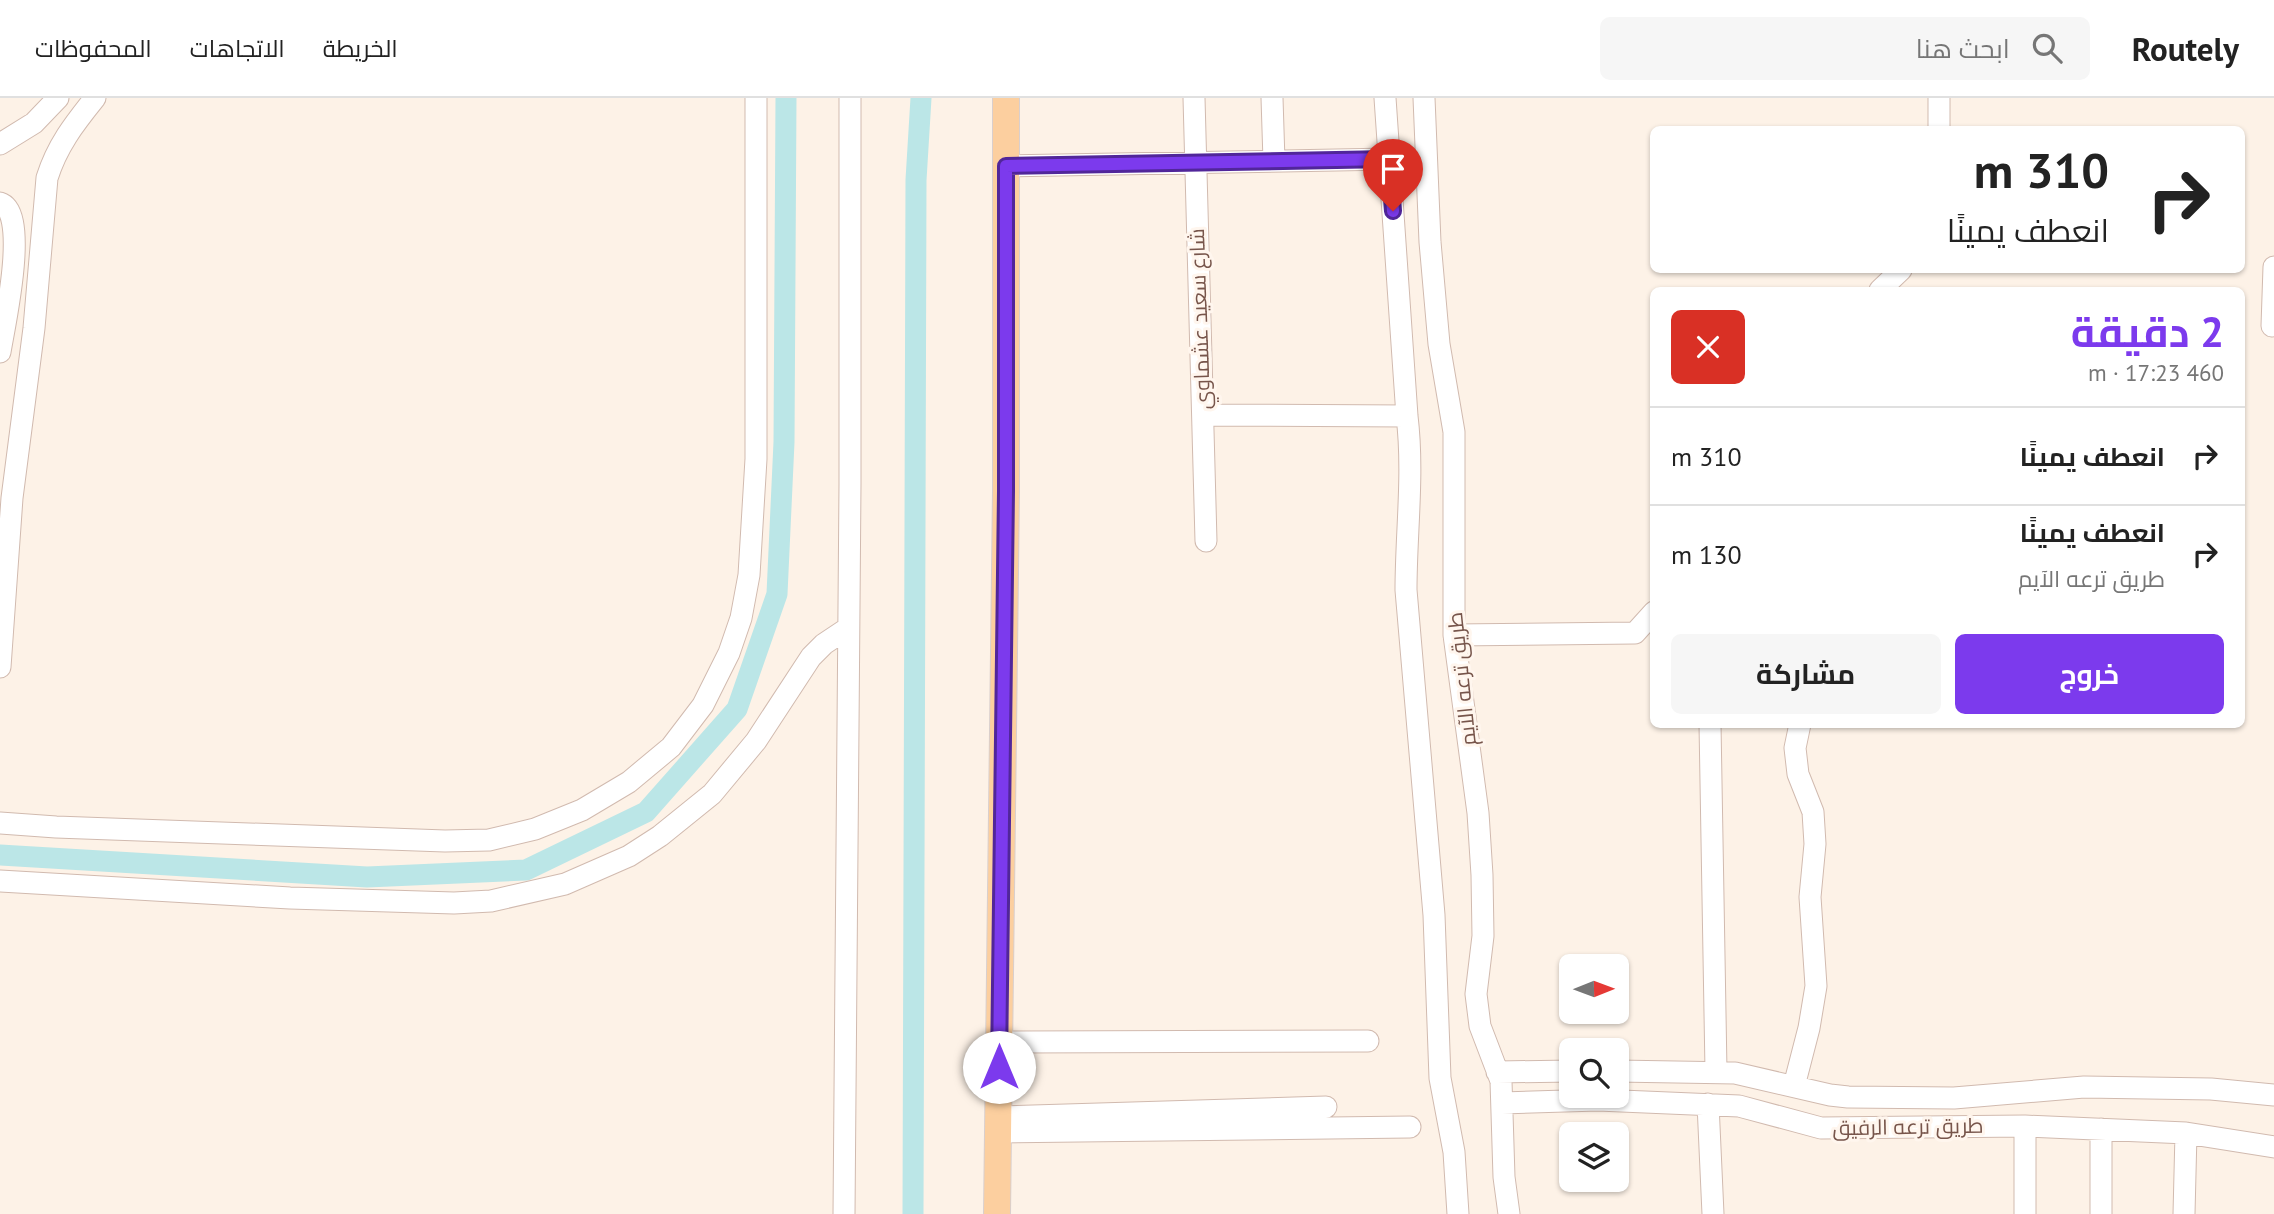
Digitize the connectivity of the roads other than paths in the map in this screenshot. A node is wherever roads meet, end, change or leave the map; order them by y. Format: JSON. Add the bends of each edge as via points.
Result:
{"nodes":[{"id":1,"x":58,"y":98,"type":"edge"},
{"id":2,"x":95,"y":98,"type":"edge"},
{"id":3,"x":756,"y":98,"type":"edge"},
{"id":4,"x":850,"y":98,"type":"edge"},
{"id":5,"x":1006,"y":98,"type":"edge"},
{"id":6,"x":1194,"y":98,"type":"edge"},
{"id":7,"x":1272,"y":98,"type":"edge"},
{"id":8,"x":1385,"y":98,"type":"edge"},
{"id":9,"x":1424,"y":98,"type":"edge"},
{"id":10,"x":1939,"y":98,"type":"edge"},
{"id":11,"x":1939,"y":126,"type":"edge"},
{"id":12,"x":0,"y":144,"type":"edge"},
{"id":13,"x":1389,"y":159,"type":"junction"},
{"id":14,"x":1274,"y":161,"type":"junction"},
{"id":15,"x":1196,"y":162,"type":"junction"},
{"id":16,"x":1006,"y":166,"type":"junction"},
{"id":17,"x":0,"y":203,"type":"edge"},
{"id":18,"x":2274,"y":267,"type":"edge"},
{"id":19,"x":1898,"y":273,"type":"edge"},
{"id":20,"x":1883,"y":287,"type":"edge"},
{"id":21,"x":2272,"y":326,"type":"dead end"},
{"id":22,"x":0,"y":352,"type":"edge"},
{"id":23,"x":1203,"y":415,"type":"junction"},
{"id":24,"x":1406,"y":416,"type":"junction"},
{"id":25,"x":1206,"y":541,"type":"dead end"},
{"id":26,"x":1650,"y":616,"type":"edge"},
{"id":27,"x":848,"y":628,"type":"junction"},
{"id":28,"x":1454,"y":635,"type":"junction"},
{"id":29,"x":0,"y":667,"type":"edge"},
{"id":30,"x":1710,"y":728,"type":"edge"},
{"id":31,"x":1799,"y":728,"type":"edge"},
{"id":32,"x":0,"y":823,"type":"edge"},
{"id":33,"x":0,"y":881,"type":"edge"},
{"id":34,"x":1368,"y":1041,"type":"dead end"},
{"id":35,"x":999,"y":1042,"type":"junction"},
{"id":36,"x":1559,"y":1071,"type":"edge"},
{"id":37,"x":1629,"y":1071,"type":"edge"},
{"id":38,"x":1716,"y":1071,"type":"junction"},
{"id":39,"x":1497,"y":1072,"type":"junction"},
{"id":40,"x":1794,"y":1086,"type":"junction"},
{"id":41,"x":2274,"y":1094,"type":"edge"},
{"id":42,"x":1502,"y":1103,"type":"junction"},
{"id":43,"x":1707,"y":1104,"type":"junction"},
{"id":44,"x":1326,"y":1107,"type":"dead end"},
{"id":45,"x":998,"y":1124,"type":"junction"},
{"id":46,"x":2025,"y":1126,"type":"junction"},
{"id":47,"x":1410,"y":1128,"type":"dead end"},
{"id":48,"x":2101,"y":1129,"type":"junction"},
{"id":49,"x":2186,"y":1133,"type":"junction"},
{"id":50,"x":2274,"y":1147,"type":"edge"},
{"id":51,"x":844,"y":1214,"type":"edge"},
{"id":52,"x":997,"y":1214,"type":"edge"},
{"id":53,"x":1458,"y":1214,"type":"edge"},
{"id":54,"x":1509,"y":1214,"type":"edge"},
{"id":55,"x":1713,"y":1214,"type":"edge"},
{"id":56,"x":2025,"y":1214,"type":"edge"},
{"id":57,"x":2101,"y":1214,"type":"edge"},
{"id":58,"x":2185,"y":1214,"type":"edge"}],
"edges":[{"from":1,"to":12,"type":"street","via":[[34,123]]},
{"from":2,"to":29,"type":"street","via":[[67,132],[47,178],[12,498]]},
{"from":3,"to":32,"type":"street","via":[[756,459],[749,575],[729,653],[703,705],[671,747],[629,782],[582,810],[535,829],[489,839]]},
{"from":4,"to":27,"type":"street"},
{"from":5,"to":16,"type":"main road"},
{"from":6,"to":15,"type":"street","name":"شارع سعيد عشماوي"},
{"from":7,"to":14,"type":"street"},
{"from":8,"to":13,"type":"street"},
{"from":9,"to":28,"type":"street","name":"طريق ترعه الآيم","via":[[1438,344],[1454,432]]},
{"from":10,"to":11,"type":"street"},
{"from":13,"to":14,"type":"street"},
{"from":13,"to":24,"type":"street"},
{"from":14,"to":15,"type":"street"},
{"from":15,"to":16,"type":"street"},
{"from":15,"to":23,"type":"street","name":"شارع سعيد عشماوي"},
{"from":16,"to":35,"type":"main road"},
{"from":17,"to":22,"type":"street","via":[[10,210],[14,229],[13,278]]},
{"from":18,"to":21,"type":"street"},
{"from":19,"to":20,"type":"street"},
{"from":23,"to":24,"type":"street"},
{"from":23,"to":25,"type":"street","name":"شارع سعيد عشماوي"},
{"from":24,"to":53,"type":"street","via":[[1411,451],[1406,590],[1434,915],[1440,1078],[1454,1152]]},
{"from":26,"to":28,"type":"street","via":[[1635,633]]},
{"from":27,"to":33,"type":"street","via":[[811,657],[756,741],[712,794],[629,856],[565,884],[491,901],[454,903]]},
{"from":27,"to":51,"type":"street"},
{"from":28,"to":39,"type":"street","name":"طريق ترعه الآيم","via":[[1482,875],[1477,1002],[1480,1026]]},
{"from":30,"to":38,"type":"street"},
{"from":31,"to":40,"type":"street","via":[[1795,748],[1798,774],[1812,812],[1815,844],[1810,897],[1816,986]]},
{"from":34,"to":35,"type":"street"},
{"from":35,"to":45,"type":"main road"},
{"from":36,"to":39,"type":"street"},
{"from":37,"to":38,"type":"street","name":"طريق ترعه الرفيق"},
{"from":38,"to":40,"type":"street","name":"طريق ترعه الرفيق"},
{"from":39,"to":42,"type":"street","name":"طريق ترعه الآيم"},
{"from":40,"to":41,"type":"street","name":"طريق ترعه الرفيق","via":[[1848,1097],[1954,1098],[2084,1087]]},
{"from":42,"to":43,"type":"street","name":"طريق ترعه الرفيق"},
{"from":42,"to":54,"type":"street","name":"طريق ترعه الآيم"},
{"from":43,"to":46,"type":"street","name":"طريق ترعه الرفيق","via":[[1739,1106],[1821,1128]]},
{"from":43,"to":55,"type":"street"},
{"from":44,"to":45,"type":"street"},
{"from":45,"to":47,"type":"street"},
{"from":45,"to":52,"type":"main road"},
{"from":46,"to":48,"type":"street","name":"طريق ترعه الرفيق"},
{"from":46,"to":56,"type":"street"},
{"from":48,"to":49,"type":"street","name":"طريق ترعه الرفيق"},
{"from":48,"to":57,"type":"street"},
{"from":49,"to":50,"type":"street","name":"طريق ترعه الرفيق"},
{"from":49,"to":58,"type":"street"}]}
